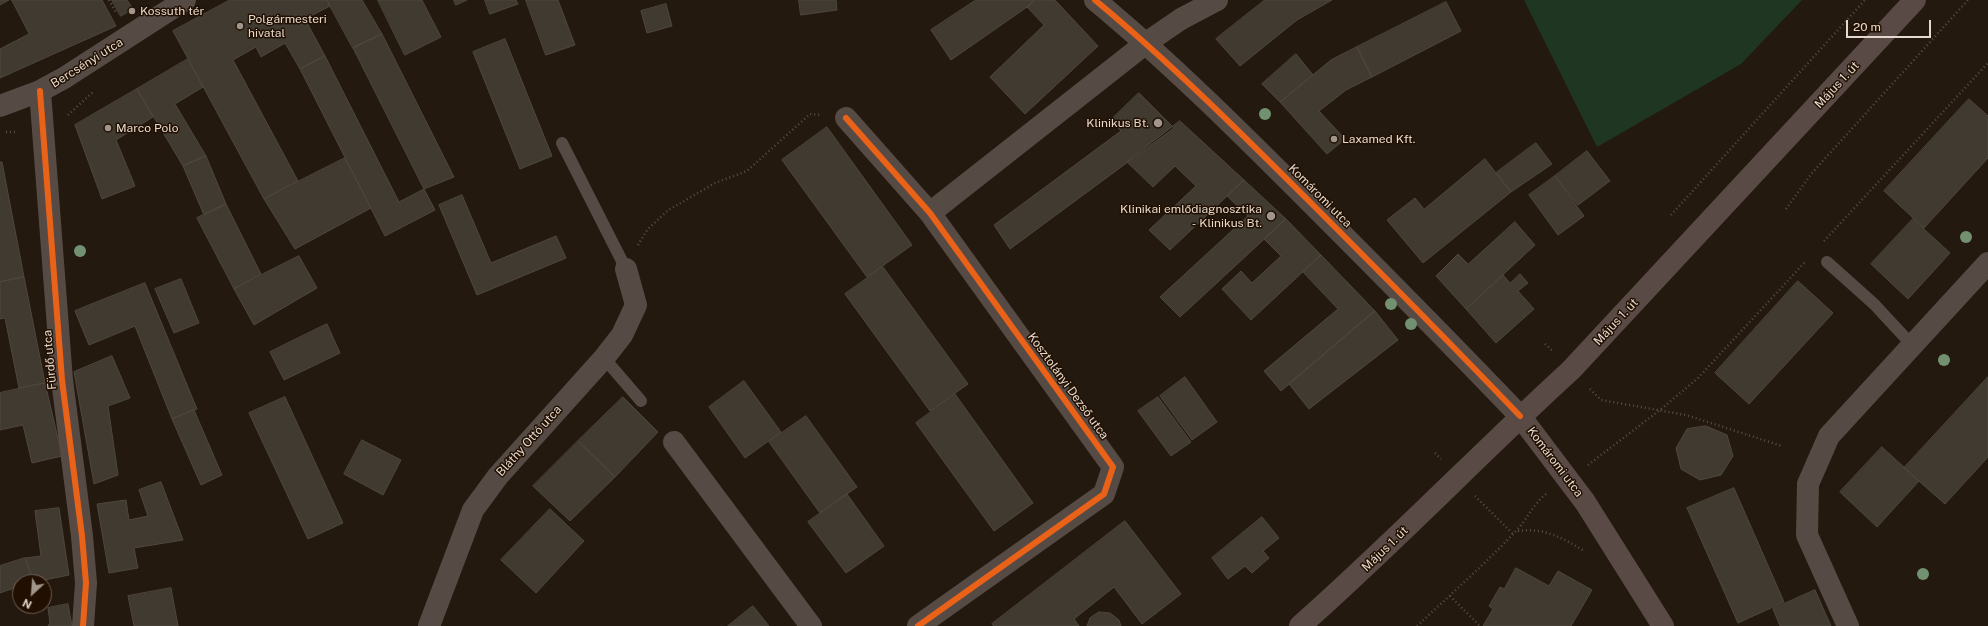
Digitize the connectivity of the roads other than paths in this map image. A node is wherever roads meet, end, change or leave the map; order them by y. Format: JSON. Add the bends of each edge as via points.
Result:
{"nodes":[{"id":1,"x":185,"y":0,"type":"edge"},
{"id":2,"x":1095,"y":0,"type":"edge"},
{"id":3,"x":1217,"y":0,"type":"edge"},
{"id":4,"x":1915,"y":0,"type":"edge"},
{"id":5,"x":1146,"y":43,"type":"junction"},
{"id":6,"x":40,"y":91,"type":"junction"},
{"id":7,"x":0,"y":106,"type":"edge"},
{"id":8,"x":846,"y":118,"type":"road end"},
{"id":9,"x":562,"y":143,"type":"dead end"},
{"id":10,"x":930,"y":214,"type":"junction"},
{"id":11,"x":1827,"y":262,"type":"dead end"},
{"id":12,"x":1988,"y":263,"type":"edge"},
{"id":13,"x":626,"y":269,"type":"joint"},
{"id":14,"x":1912,"y":345,"type":"junction"},
{"id":15,"x":604,"y":358,"type":"junction"},
{"id":16,"x":641,"y":401,"type":"dead end"},
{"id":17,"x":1520,"y":416,"type":"junction"},
{"id":18,"x":674,"y":442,"type":"dead end"},
{"id":19,"x":83,"y":626,"type":"edge"},
{"id":20,"x":429,"y":626,"type":"edge"},
{"id":21,"x":811,"y":626,"type":"edge"},
{"id":22,"x":918,"y":626,"type":"edge"},
{"id":23,"x":1300,"y":626,"type":"edge"},
{"id":24,"x":1663,"y":626,"type":"edge"},
{"id":25,"x":1848,"y":626,"type":"edge"}],
"edges":[{"from":1,"to":6,"type":"street","name":"Bercsényi utca"},
{"from":2,"to":5,"type":"street","name":"Komáromi utca"},
{"from":3,"to":5,"type":"street","via":[[1181,19]]},
{"from":4,"to":17,"type":"main road","name":"Május 1. út","via":[[1571,370]]},
{"from":5,"to":10,"type":"street"},
{"from":5,"to":17,"type":"street","name":"Komáromi utca","via":[[1220,112],[1468,360]]},
{"from":6,"to":7,"type":"street","name":"Bercsényi utca"},
{"from":6,"to":19,"type":"street","name":"Fürdő utca","via":[[62,380],[86,583]]},
{"from":8,"to":10,"type":"street","name":"Kosztolányi Dezső utca"},
{"from":9,"to":13,"type":"lane"},
{"from":10,"to":22,"type":"street","name":"Kosztolányi Dezső utca","via":[[1113,467],[1104,494]]},
{"from":11,"to":14,"type":"lane","via":[[1874,304]]},
{"from":12,"to":14,"type":"street"},
{"from":13,"to":15,"type":"street","name":"Bláthy Ottó utca","via":[[636,305],[622,335]]},
{"from":14,"to":25,"type":"street","via":[[1829,436],[1808,484],[1807,535]]},
{"from":15,"to":16,"type":"lane"},
{"from":15,"to":20,"type":"street","name":"Bláthy Ottó utca","via":[[498,476],[473,510]]},
{"from":17,"to":23,"type":"main road","name":"Május 1. út","via":[[1360,573]]},
{"from":17,"to":24,"type":"main road","name":"Komáromi utca","via":[[1585,502]]},
{"from":18,"to":21,"type":"street"}]}
